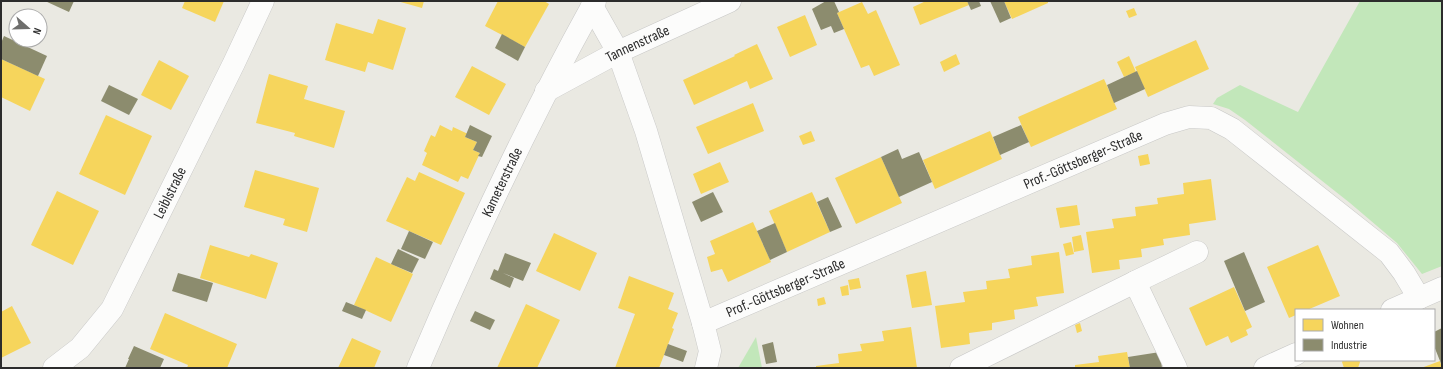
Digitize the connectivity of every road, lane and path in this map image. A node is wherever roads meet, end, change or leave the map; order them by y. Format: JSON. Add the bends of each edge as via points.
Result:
{"nodes":[{"id":1,"x":263,"y":1,"type":"edge"},
{"id":2,"x":730,"y":1,"type":"edge"},
{"id":3,"x":594,"y":4,"type":"edge"},
{"id":4,"x":618,"y":52,"type":"junction"},
{"id":5,"x":546,"y":91,"type":"junction"},
{"id":6,"x":1197,"y":252,"type":"dead end"},
{"id":7,"x":1135,"y":282,"type":"junction"},
{"id":8,"x":1442,"y":288,"type":"edge"},
{"id":9,"x":1419,"y":298,"type":"junction"},
{"id":10,"x":1394,"y":309,"type":"edge"},
{"id":11,"x":703,"y":323,"type":"junction"},
{"id":12,"x":1295,"y":354,"type":"edge"},
{"id":13,"x":54,"y":368,"type":"edge"},
{"id":14,"x":418,"y":368,"type":"edge"},
{"id":15,"x":706,"y":368,"type":"edge"},
{"id":16,"x":961,"y":368,"type":"edge"},
{"id":17,"x":1176,"y":368,"type":"edge"},
{"id":18,"x":1265,"y":368,"type":"edge"}],
"edges":[{"from":1,"to":13,"type":"street","name":"Leiblstraße","via":[[112,309],[80,348]]},
{"from":2,"to":4,"type":"street","name":"Tannenstraße"},
{"from":3,"to":4,"type":"street"},
{"from":3,"to":5,"type":"street","name":"Kameterstraße"},
{"from":4,"to":5,"type":"street","name":"Tannenstraße"},
{"from":4,"to":11,"type":"street","via":[[646,130]]},
{"from":5,"to":14,"type":"street","name":"Kameterstraße","via":[[463,262]]},
{"from":6,"to":7,"type":"street"},
{"from":7,"to":16,"type":"street"},
{"from":7,"to":17,"type":"street"},
{"from":8,"to":9,"type":"street"},
{"from":9,"to":10,"type":"street"},
{"from":9,"to":11,"type":"street","name":"Prof.-Göttsberger-Straße","via":[[1388,253],[1232,129],[1211,118],[1188,117],[1165,124]]},
{"from":11,"to":15,"type":"street","via":[[710,351]]},
{"from":12,"to":18,"type":"street"}]}
